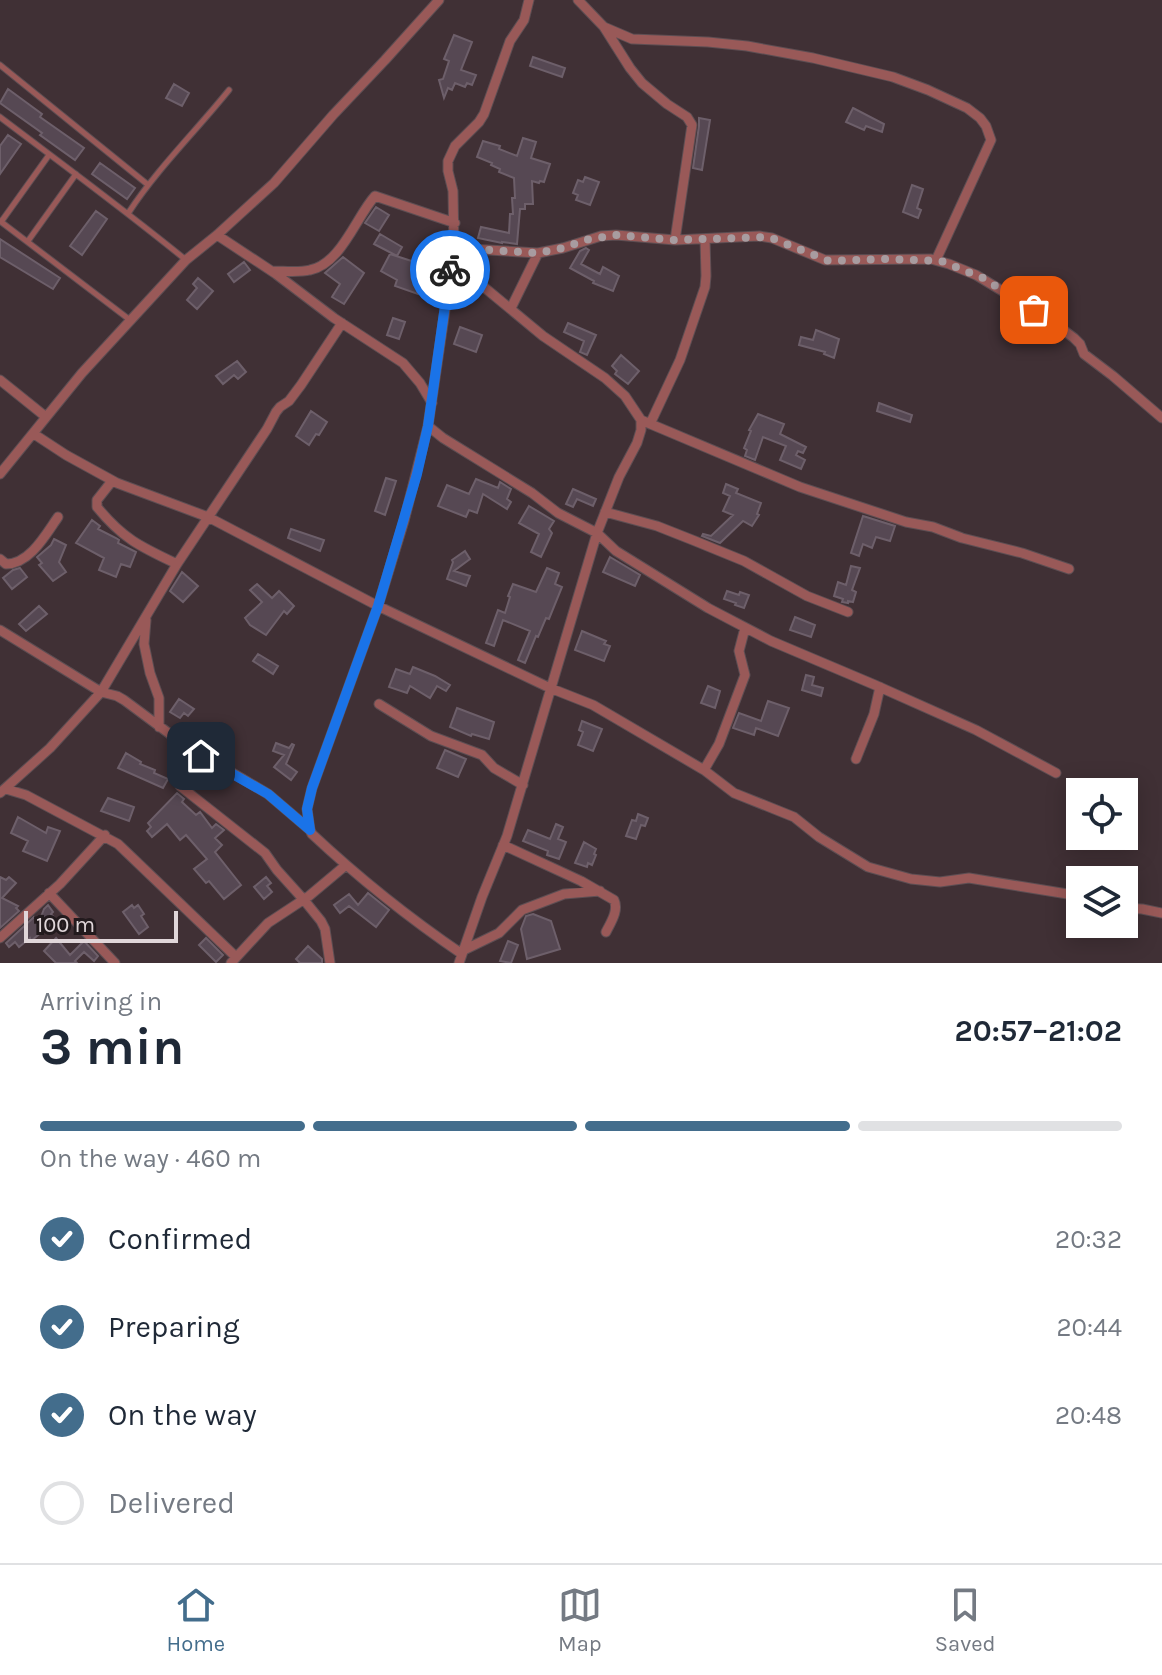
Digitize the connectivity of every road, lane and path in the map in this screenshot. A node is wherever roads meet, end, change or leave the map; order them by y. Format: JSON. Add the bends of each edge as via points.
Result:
{"nodes":[{"id":1,"x":439,"y":0,"type":"edge"},
{"id":2,"x":529,"y":0,"type":"edge"},
{"id":3,"x":578,"y":0,"type":"edge"},
{"id":4,"x":604,"y":27,"type":"junction"},
{"id":5,"x":0,"y":65,"type":"edge"},
{"id":6,"x":229,"y":90,"type":"dead end"},
{"id":7,"x":0,"y":117,"type":"edge"},
{"id":8,"x":49,"y":155,"type":"junction"},
{"id":9,"x":76,"y":174,"type":"junction"},
{"id":10,"x":147,"y":184,"type":"junction"},
{"id":11,"x":129,"y":212,"type":"junction"},
{"id":12,"x":1,"y":221,"type":"edge"},
{"id":13,"x":455,"y":223,"type":"junction"},
{"id":14,"x":217,"y":235,"type":"junction"},
{"id":15,"x":705,"y":239,"type":"junction"},
{"id":16,"x":675,"y":240,"type":"junction"},
{"id":17,"x":28,"y":241,"type":"junction"},
{"id":18,"x":454,"y":248,"type":"junction"},
{"id":19,"x":538,"y":253,"type":"junction"},
{"id":20,"x":186,"y":260,"type":"junction"},
{"id":21,"x":936,"y":260,"type":"junction"},
{"id":22,"x":450,"y":269,"type":"junction"},
{"id":23,"x":272,"y":271,"type":"junction"},
{"id":24,"x":511,"y":308,"type":"junction"},
{"id":25,"x":131,"y":321,"type":"junction"},
{"id":26,"x":342,"y":323,"type":"junction"},
{"id":27,"x":0,"y":380,"type":"edge"},
{"id":28,"x":432,"y":403,"type":"junction"},
{"id":29,"x":46,"y":417,"type":"junction"},
{"id":30,"x":1162,"y":418,"type":"edge"},
{"id":31,"x":645,"y":422,"type":"junction"},
{"id":32,"x":428,"y":426,"type":"junction"},
{"id":33,"x":34,"y":434,"type":"junction"},
{"id":34,"x":2,"y":469,"type":"edge"},
{"id":35,"x":112,"y":481,"type":"junction"},
{"id":36,"x":605,"y":512,"type":"junction"},
{"id":37,"x":58,"y":517,"type":"dead end"},
{"id":38,"x":208,"y":517,"type":"junction"},
{"id":39,"x":597,"y":533,"type":"junction"},
{"id":40,"x":0,"y":559,"type":"edge"},
{"id":41,"x":177,"y":564,"type":"junction"},
{"id":42,"x":1069,"y":569,"type":"dead end"},
{"id":43,"x":378,"y":606,"type":"junction"},
{"id":44,"x":848,"y":612,"type":"dead end"},
{"id":45,"x":147,"y":613,"type":"junction"},
{"id":46,"x":745,"y":628,"type":"junction"},
{"id":47,"x":0,"y":630,"type":"edge"},
{"id":48,"x":880,"y":687,"type":"junction"},
{"id":49,"x":550,"y":688,"type":"junction"},
{"id":50,"x":101,"y":692,"type":"junction"},
{"id":51,"x":379,"y":704,"type":"dead end"},
{"id":52,"x":159,"y":727,"type":"junction"},
{"id":53,"x":201,"y":756,"type":"junction"},
{"id":54,"x":856,"y":759,"type":"dead end"},
{"id":55,"x":704,"y":770,"type":"junction"},
{"id":56,"x":1056,"y":773,"type":"dead end"},
{"id":57,"x":523,"y":785,"type":"junction"},
{"id":58,"x":3,"y":791,"type":"edge"},
{"id":59,"x":310,"y":830,"type":"junction"},
{"id":60,"x":105,"y":835,"type":"junction"},
{"id":61,"x":503,"y":845,"type":"junction"},
{"id":62,"x":346,"y":865,"type":"junction"},
{"id":63,"x":600,"y":891,"type":"junction"},
{"id":64,"x":49,"y":893,"type":"junction"},
{"id":65,"x":1066,"y":894,"type":"edge"},
{"id":66,"x":304,"y":900,"type":"junction"},
{"id":67,"x":1138,"y":909,"type":"edge"},
{"id":68,"x":1162,"y":913,"type":"edge"},
{"id":69,"x":606,"y":932,"type":"dead end"},
{"id":70,"x":0,"y":938,"type":"edge"},
{"id":71,"x":462,"y":956,"type":"edge"},
{"id":72,"x":234,"y":960,"type":"edge"},
{"id":73,"x":115,"y":963,"type":"edge"},
{"id":74,"x":330,"y":963,"type":"edge"}],
"edges":[{"from":1,"to":14,"type":"street","via":[[274,183]]},
{"from":2,"to":13,"type":"street","via":[[484,114],[450,156]]},
{"from":3,"to":4,"type":"street"},
{"from":4,"to":16,"type":"street","via":[[642,83],[692,125]]},
{"from":4,"to":21,"type":"street","via":[[632,39],[727,43],[813,58],[903,80],[967,108],[980,118],[991,140]]},
{"from":5,"to":10,"type":"lane"},
{"from":6,"to":10,"type":"lane"},
{"from":7,"to":8,"type":"lane"},
{"from":8,"to":9,"type":"lane"},
{"from":8,"to":12,"type":"lane"},
{"from":9,"to":11,"type":"lane"},
{"from":9,"to":17,"type":"lane"},
{"from":10,"to":11,"type":"lane"},
{"from":11,"to":20,"type":"lane"},
{"from":12,"to":17,"type":"lane"},
{"from":13,"to":18,"type":"street"},
{"from":13,"to":23,"type":"street","via":[[375,196],[344,243],[319,268]]},
{"from":14,"to":20,"type":"street"},
{"from":14,"to":23,"type":"street"},
{"from":15,"to":16,"type":"street"},
{"from":15,"to":21,"type":"street","via":[[769,237],[829,261]]},
{"from":15,"to":31,"type":"street","via":[[705,287],[680,360]]},
{"from":16,"to":19,"type":"street","via":[[616,235]]},
{"from":17,"to":25,"type":"lane"},
{"from":18,"to":19,"type":"street"},
{"from":18,"to":22,"type":"street"},
{"from":19,"to":24,"type":"street"},
{"from":20,"to":25,"type":"street"},
{"from":21,"to":30,"type":"street","via":[[983,278],[1050,320]]},
{"from":22,"to":24,"type":"street"},
{"from":22,"to":28,"type":"street"},
{"from":23,"to":26,"type":"street"},
{"from":24,"to":31,"type":"street","via":[[605,378]]},
{"from":25,"to":29,"type":"street"},
{"from":26,"to":28,"type":"street","via":[[407,366]]},
{"from":26,"to":38,"type":"street"},
{"from":27,"to":29,"type":"street"},
{"from":28,"to":32,"type":"street"},
{"from":29,"to":33,"type":"street"},
{"from":31,"to":36,"type":"street"},
{"from":31,"to":42,"type":"street","via":[[800,487]]},
{"from":32,"to":39,"type":"street"},
{"from":32,"to":43,"type":"street"},
{"from":33,"to":34,"type":"street"},
{"from":33,"to":35,"type":"street"},
{"from":35,"to":38,"type":"street"},
{"from":35,"to":41,"type":"street","via":[[97,507],[136,544]]},
{"from":36,"to":39,"type":"street"},
{"from":36,"to":44,"type":"street","via":[[657,526],[744,561]]},
{"from":37,"to":40,"type":"street","via":[[29,552],[12,564]]},
{"from":38,"to":41,"type":"street"},
{"from":38,"to":43,"type":"street"},
{"from":39,"to":46,"type":"street","via":[[624,556]]},
{"from":39,"to":49,"type":"street"},
{"from":41,"to":45,"type":"street"},
{"from":43,"to":49,"type":"street"},
{"from":43,"to":59,"type":"street","via":[[312,788]]},
{"from":45,"to":50,"type":"street"},
{"from":45,"to":52,"type":"street","via":[[144,644],[159,698]]},
{"from":46,"to":48,"type":"street"},
{"from":46,"to":55,"type":"street","via":[[739,651],[745,675]]},
{"from":47,"to":50,"type":"street"},
{"from":48,"to":54,"type":"street"},
{"from":48,"to":56,"type":"street"},
{"from":49,"to":55,"type":"street","via":[[593,705]]},
{"from":49,"to":57,"type":"street"},
{"from":50,"to":52,"type":"street","via":[[124,700]]},
{"from":50,"to":58,"type":"street"},
{"from":51,"to":57,"type":"street","via":[[431,736],[482,755]]},
{"from":52,"to":53,"type":"street"},
{"from":53,"to":59,"type":"street","via":[[268,794]]},
{"from":53,"to":66,"type":"street","via":[[180,786],[265,853]]},
{"from":55,"to":65,"type":"street","via":[[734,793],[790,815],[868,867],[906,878],[969,878]]},
{"from":57,"to":61,"type":"street"},
{"from":58,"to":60,"type":"street","via":[[26,795]]},
{"from":59,"to":62,"type":"street"},
{"from":60,"to":64,"type":"street"},
{"from":60,"to":72,"type":"street","via":[[136,859]]},
{"from":61,"to":63,"type":"street"},
{"from":61,"to":71,"type":"street"},
{"from":62,"to":66,"type":"street"},
{"from":62,"to":71,"type":"street"},
{"from":63,"to":69,"type":"street","via":[[616,904]]},
{"from":63,"to":71,"type":"street","via":[[564,894],[522,910],[499,933]]},
{"from":64,"to":70,"type":"street"},
{"from":64,"to":73,"type":"street"},
{"from":66,"to":72,"type":"street","via":[[268,923]]},
{"from":66,"to":74,"type":"street","via":[[325,929]]},
{"from":67,"to":68,"type":"street"}]}
